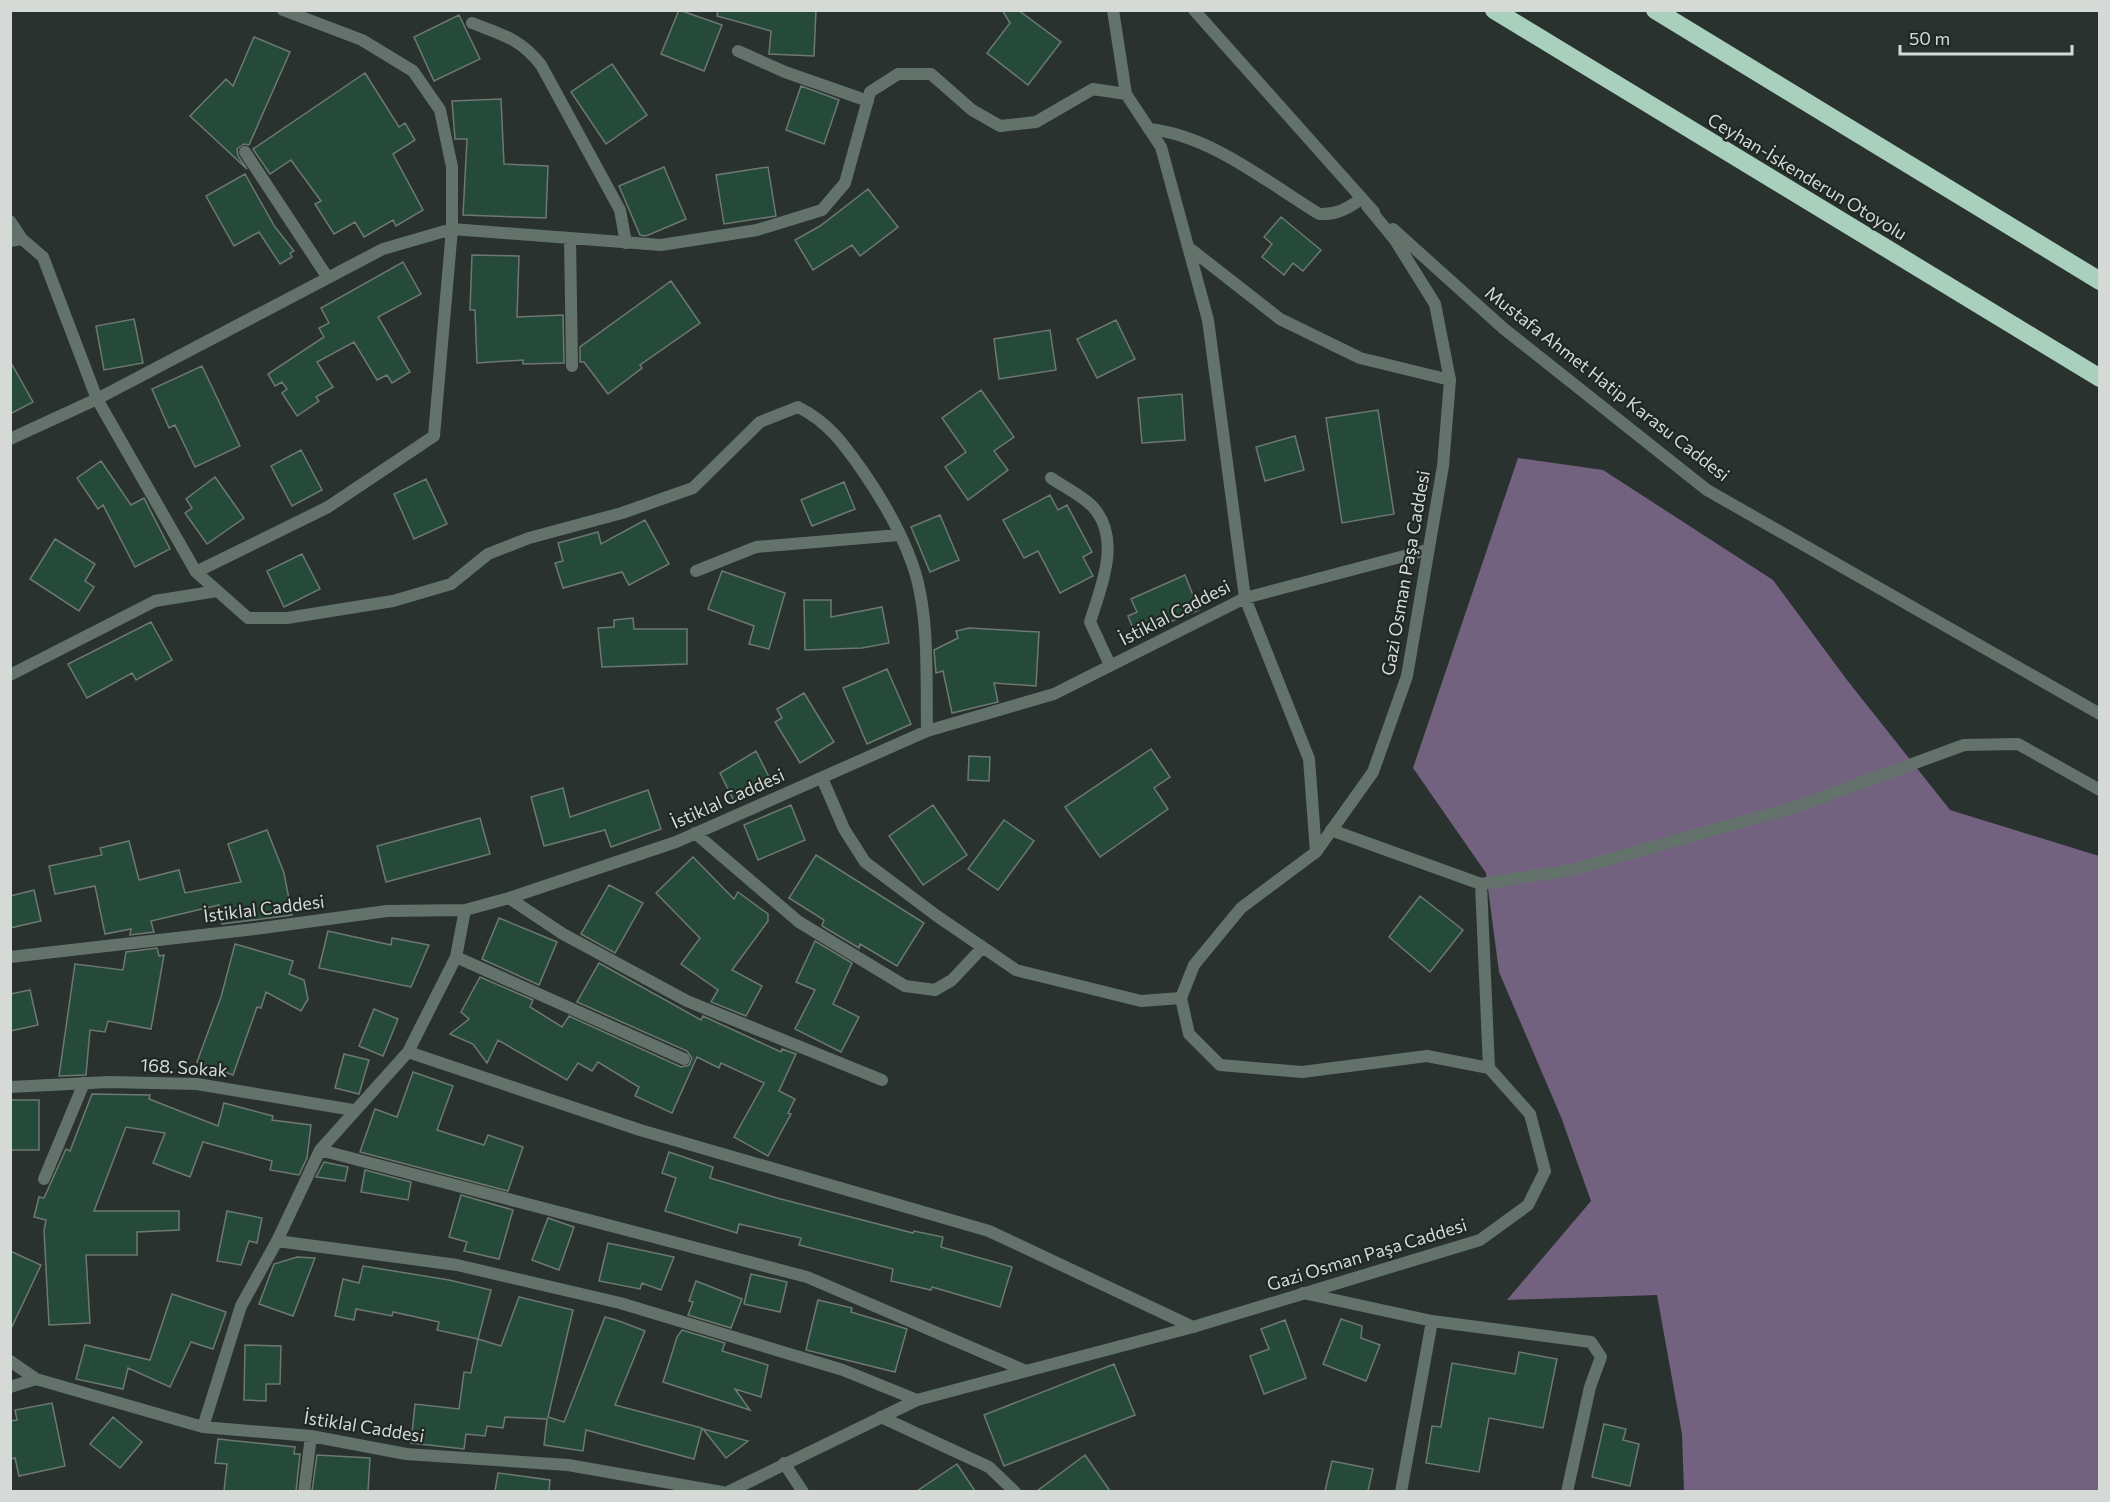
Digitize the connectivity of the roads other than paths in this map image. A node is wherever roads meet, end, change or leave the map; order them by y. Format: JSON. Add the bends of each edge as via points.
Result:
{"nodes":[{"id":1,"x":283,"y":10,"type":"edge"},
{"id":2,"x":1113,"y":10,"type":"edge"},
{"id":3,"x":1194,"y":10,"type":"edge"},
{"id":4,"x":1494,"y":10,"type":"edge"},
{"id":5,"x":1655,"y":10,"type":"edge"},
{"id":6,"x":472,"y":23,"type":"dead end"},
{"id":7,"x":738,"y":51,"type":"dead end"},
{"id":8,"x":1126,"y":94,"type":"junction"},
{"id":9,"x":868,"y":101,"type":"junction"},
{"id":10,"x":1149,"y":129,"type":"junction"},
{"id":11,"x":245,"y":152,"type":"dead end"},
{"id":12,"x":1364,"y":202,"type":"junction"},
{"id":13,"x":10,"y":221,"type":"edge"},
{"id":14,"x":452,"y":229,"type":"junction"},
{"id":15,"x":570,"y":238,"type":"junction"},
{"id":16,"x":16,"y":240,"type":"edge"},
{"id":17,"x":626,"y":243,"type":"junction"},
{"id":18,"x":1188,"y":247,"type":"junction"},
{"id":19,"x":328,"y":278,"type":"junction"},
{"id":20,"x":2100,"y":280,"type":"edge"},
{"id":21,"x":572,"y":366,"type":"dead end"},
{"id":22,"x":2100,"y":378,"type":"edge"},
{"id":23,"x":1450,"y":380,"type":"junction"},
{"id":24,"x":97,"y":399,"type":"junction"},
{"id":25,"x":10,"y":439,"type":"edge"},
{"id":26,"x":1051,"y":478,"type":"dead end"},
{"id":27,"x":899,"y":535,"type":"junction"},
{"id":28,"x":1427,"y":550,"type":"junction"},
{"id":29,"x":696,"y":571,"type":"dead end"},
{"id":30,"x":196,"y":572,"type":"junction"},
{"id":31,"x":217,"y":591,"type":"junction"},
{"id":32,"x":1245,"y":598,"type":"junction"},
{"id":33,"x":1110,"y":666,"type":"junction"},
{"id":34,"x":10,"y":675,"type":"edge"},
{"id":35,"x":2100,"y":714,"type":"edge"},
{"id":36,"x":927,"y":731,"type":"junction"},
{"id":37,"x":822,"y":777,"type":"junction"},
{"id":38,"x":2100,"y":790,"type":"edge"},
{"id":39,"x":1331,"y":830,"type":"junction"},
{"id":40,"x":695,"y":833,"type":"junction"},
{"id":41,"x":1316,"y":852,"type":"junction"},
{"id":42,"x":1481,"y":884,"type":"junction"},
{"id":43,"x":509,"y":898,"type":"junction"},
{"id":44,"x":465,"y":910,"type":"junction"},
{"id":45,"x":983,"y":947,"type":"junction"},
{"id":46,"x":10,"y":957,"type":"edge"},
{"id":47,"x":456,"y":957,"type":"junction"},
{"id":48,"x":1181,"y":998,"type":"junction"},
{"id":49,"x":408,"y":1052,"type":"junction"},
{"id":50,"x":684,"y":1059,"type":"dead end"},
{"id":51,"x":1489,"y":1068,"type":"junction"},
{"id":52,"x":882,"y":1080,"type":"dead end"},
{"id":53,"x":84,"y":1083,"type":"junction"},
{"id":54,"x":10,"y":1087,"type":"edge"},
{"id":55,"x":353,"y":1110,"type":"junction"},
{"id":56,"x":320,"y":1150,"type":"junction"},
{"id":57,"x":44,"y":1179,"type":"dead end"},
{"id":58,"x":277,"y":1241,"type":"junction"},
{"id":59,"x":1303,"y":1293,"type":"junction"},
{"id":60,"x":1432,"y":1321,"type":"junction"},
{"id":61,"x":1193,"y":1327,"type":"junction"},
{"id":62,"x":10,"y":1360,"type":"edge"},
{"id":63,"x":1026,"y":1371,"type":"junction"},
{"id":64,"x":36,"y":1379,"type":"junction"},
{"id":65,"x":10,"y":1387,"type":"edge"},
{"id":66,"x":917,"y":1400,"type":"junction"},
{"id":67,"x":881,"y":1417,"type":"junction"},
{"id":68,"x":203,"y":1426,"type":"junction"},
{"id":69,"x":310,"y":1436,"type":"junction"},
{"id":70,"x":784,"y":1463,"type":"junction"},
{"id":71,"x":304,"y":1491,"type":"edge"},
{"id":72,"x":722,"y":1491,"type":"edge"},
{"id":73,"x":728,"y":1491,"type":"edge"},
{"id":74,"x":803,"y":1491,"type":"edge"},
{"id":75,"x":1016,"y":1491,"type":"edge"},
{"id":76,"x":1401,"y":1491,"type":"edge"},
{"id":77,"x":1567,"y":1491,"type":"edge"}],
"edges":[{"from":1,"to":14,"type":"street","via":[[362,40],[413,71],[440,110],[452,167]]},
{"from":2,"to":8,"type":"street"},
{"from":3,"to":12,"type":"street","name":"Mustafa Ahmet Hatip Karasu Caddesi"},
{"from":4,"to":22,"type":"highway","name":"Ceyhan-İskenderun Otoyolu"},
{"from":5,"to":20,"type":"highway"},
{"from":6,"to":17,"type":"street","via":[[517,40],[541,65],[620,210]]},
{"from":7,"to":9,"type":"street"},
{"from":8,"to":9,"type":"street","via":[[1094,89],[1036,122],[1000,126],[972,110],[930,74],[898,74],[870,92]]},
{"from":8,"to":10,"type":"street"},
{"from":9,"to":17,"type":"street","via":[[845,183],[822,210],[757,230],[661,245]]},
{"from":10,"to":12,"type":"street","via":[[1198,140],[1319,214],[1339,212]]},
{"from":10,"to":18,"type":"street","via":[[1161,147]]},
{"from":11,"to":19,"type":"street"},
{"from":12,"to":23,"type":"street","name":"Gazi Osman Paşa Caddesi","via":[[1395,240],[1435,304]]},
{"from":12,"to":35,"type":"street","name":"Mustafa Ahmet Hatip Karasu Caddesi","via":[[1503,328],[1707,490]]},
{"from":13,"to":16,"type":"street"},
{"from":14,"to":15,"type":"street"},
{"from":14,"to":19,"type":"street","via":[[383,249]]},
{"from":14,"to":30,"type":"street","via":[[434,436],[328,507]]},
{"from":15,"to":17,"type":"street"},
{"from":15,"to":21,"type":"street"},
{"from":16,"to":24,"type":"street","via":[[43,257]]},
{"from":18,"to":23,"type":"street","via":[[1280,319],[1360,358]]},
{"from":18,"to":32,"type":"street","via":[[1208,320]]},
{"from":19,"to":24,"type":"street"},
{"from":23,"to":28,"type":"street","name":"Gazi Osman Paşa Caddesi","via":[[1443,466]]},
{"from":24,"to":25,"type":"street"},
{"from":24,"to":30,"type":"street"},
{"from":26,"to":33,"type":"street","via":[[1093,507],[1108,539],[1104,578],[1090,622]]},
{"from":27,"to":29,"type":"street","via":[[756,547]]},
{"from":27,"to":31,"type":"street","via":[[884,501],[843,443],[818,417],[798,407],[760,422],[693,488],[488,554],[451,584],[393,601],[287,618],[248,618]]},
{"from":27,"to":36,"type":"street","via":[[913,564],[925,631]]},
{"from":28,"to":32,"type":"street","name":"İstiklal Caddesi"},
{"from":28,"to":39,"type":"street","name":"Gazi Osman Paşa Caddesi","via":[[1407,676],[1373,772]]},
{"from":30,"to":31,"type":"street"},
{"from":31,"to":34,"type":"street","via":[[155,601]]},
{"from":32,"to":33,"type":"street","name":"İstiklal Caddesi"},
{"from":32,"to":41,"type":"street","via":[[1309,759]]},
{"from":33,"to":36,"type":"street","name":"İstiklal Caddesi","via":[[1054,694]]},
{"from":36,"to":37,"type":"street","name":"İstiklal Caddesi"},
{"from":37,"to":40,"type":"street","name":"İstiklal Caddesi"},
{"from":37,"to":45,"type":"street","via":[[844,829],[865,862]]},
{"from":38,"to":42,"type":"street","via":[[2018,744],[1964,745],[1795,807],[1570,870]]},
{"from":39,"to":41,"type":"street","name":"Gazi Osman Paşa Caddesi"},
{"from":39,"to":42,"type":"street"},
{"from":40,"to":43,"type":"street","name":"İstiklal Caddesi"},
{"from":40,"to":45,"type":"street","via":[[799,922],[905,986],[935,990],[952,980]]},
{"from":41,"to":48,"type":"street","name":"Gazi Osman Paşa Caddesi","via":[[1241,908],[1194,965]]},
{"from":42,"to":51,"type":"street"},
{"from":43,"to":44,"type":"street","name":"İstiklal Caddesi"},
{"from":43,"to":52,"type":"street","via":[[563,933],[687,1000]]},
{"from":44,"to":46,"type":"street","name":"İstiklal Caddesi","via":[[387,910]]},
{"from":44,"to":47,"type":"street"},
{"from":45,"to":48,"type":"street","via":[[1016,970],[1141,1001]]},
{"from":47,"to":49,"type":"street"},
{"from":47,"to":50,"type":"street"},
{"from":48,"to":51,"type":"street","via":[[1189,1034],[1220,1065],[1302,1072],[1427,1056]]},
{"from":49,"to":55,"type":"street"},
{"from":49,"to":61,"type":"street","via":[[640,1130],[988,1231]]},
{"from":51,"to":59,"type":"street","name":"Gazi Osman Paşa Caddesi","via":[[1530,1113],[1545,1171],[1528,1204],[1479,1240]]},
{"from":53,"to":54,"type":"street","name":"168. Sokak"},
{"from":53,"to":55,"type":"street","name":"168. Sokak","via":[[197,1084]]},
{"from":53,"to":57,"type":"street"},
{"from":55,"to":56,"type":"street"},
{"from":56,"to":58,"type":"street"},
{"from":56,"to":63,"type":"street","via":[[807,1277]]},
{"from":58,"to":66,"type":"street","via":[[457,1265],[620,1303],[843,1370]]},
{"from":58,"to":68,"type":"street","via":[[240,1306]]},
{"from":59,"to":60,"type":"street"},
{"from":59,"to":61,"type":"street","name":"Gazi Osman Paşa Caddesi"},
{"from":60,"to":76,"type":"street"},
{"from":60,"to":77,"type":"street","via":[[1591,1342],[1600,1357]]},
{"from":61,"to":63,"type":"street","name":"Gazi Osman Paşa Caddesi"},
{"from":62,"to":64,"type":"street","name":"İstiklal Caddesi"},
{"from":63,"to":66,"type":"street","name":"Gazi Osman Paşa Caddesi"},
{"from":64,"to":65,"type":"street"},
{"from":64,"to":68,"type":"street","name":"İstiklal Caddesi"},
{"from":66,"to":67,"type":"street","name":"Gazi Osman Paşa Caddesi"},
{"from":67,"to":70,"type":"street","name":"Gazi Osman Paşa Caddesi"},
{"from":67,"to":75,"type":"street","via":[[989,1467]]},
{"from":68,"to":69,"type":"street","name":"İstiklal Caddesi"},
{"from":69,"to":71,"type":"street"},
{"from":69,"to":72,"type":"street","name":"İstiklal Caddesi","via":[[406,1454],[568,1465]]},
{"from":70,"to":73,"type":"street","name":"Gazi Osman Paşa Caddesi"},
{"from":70,"to":74,"type":"street"}]}
